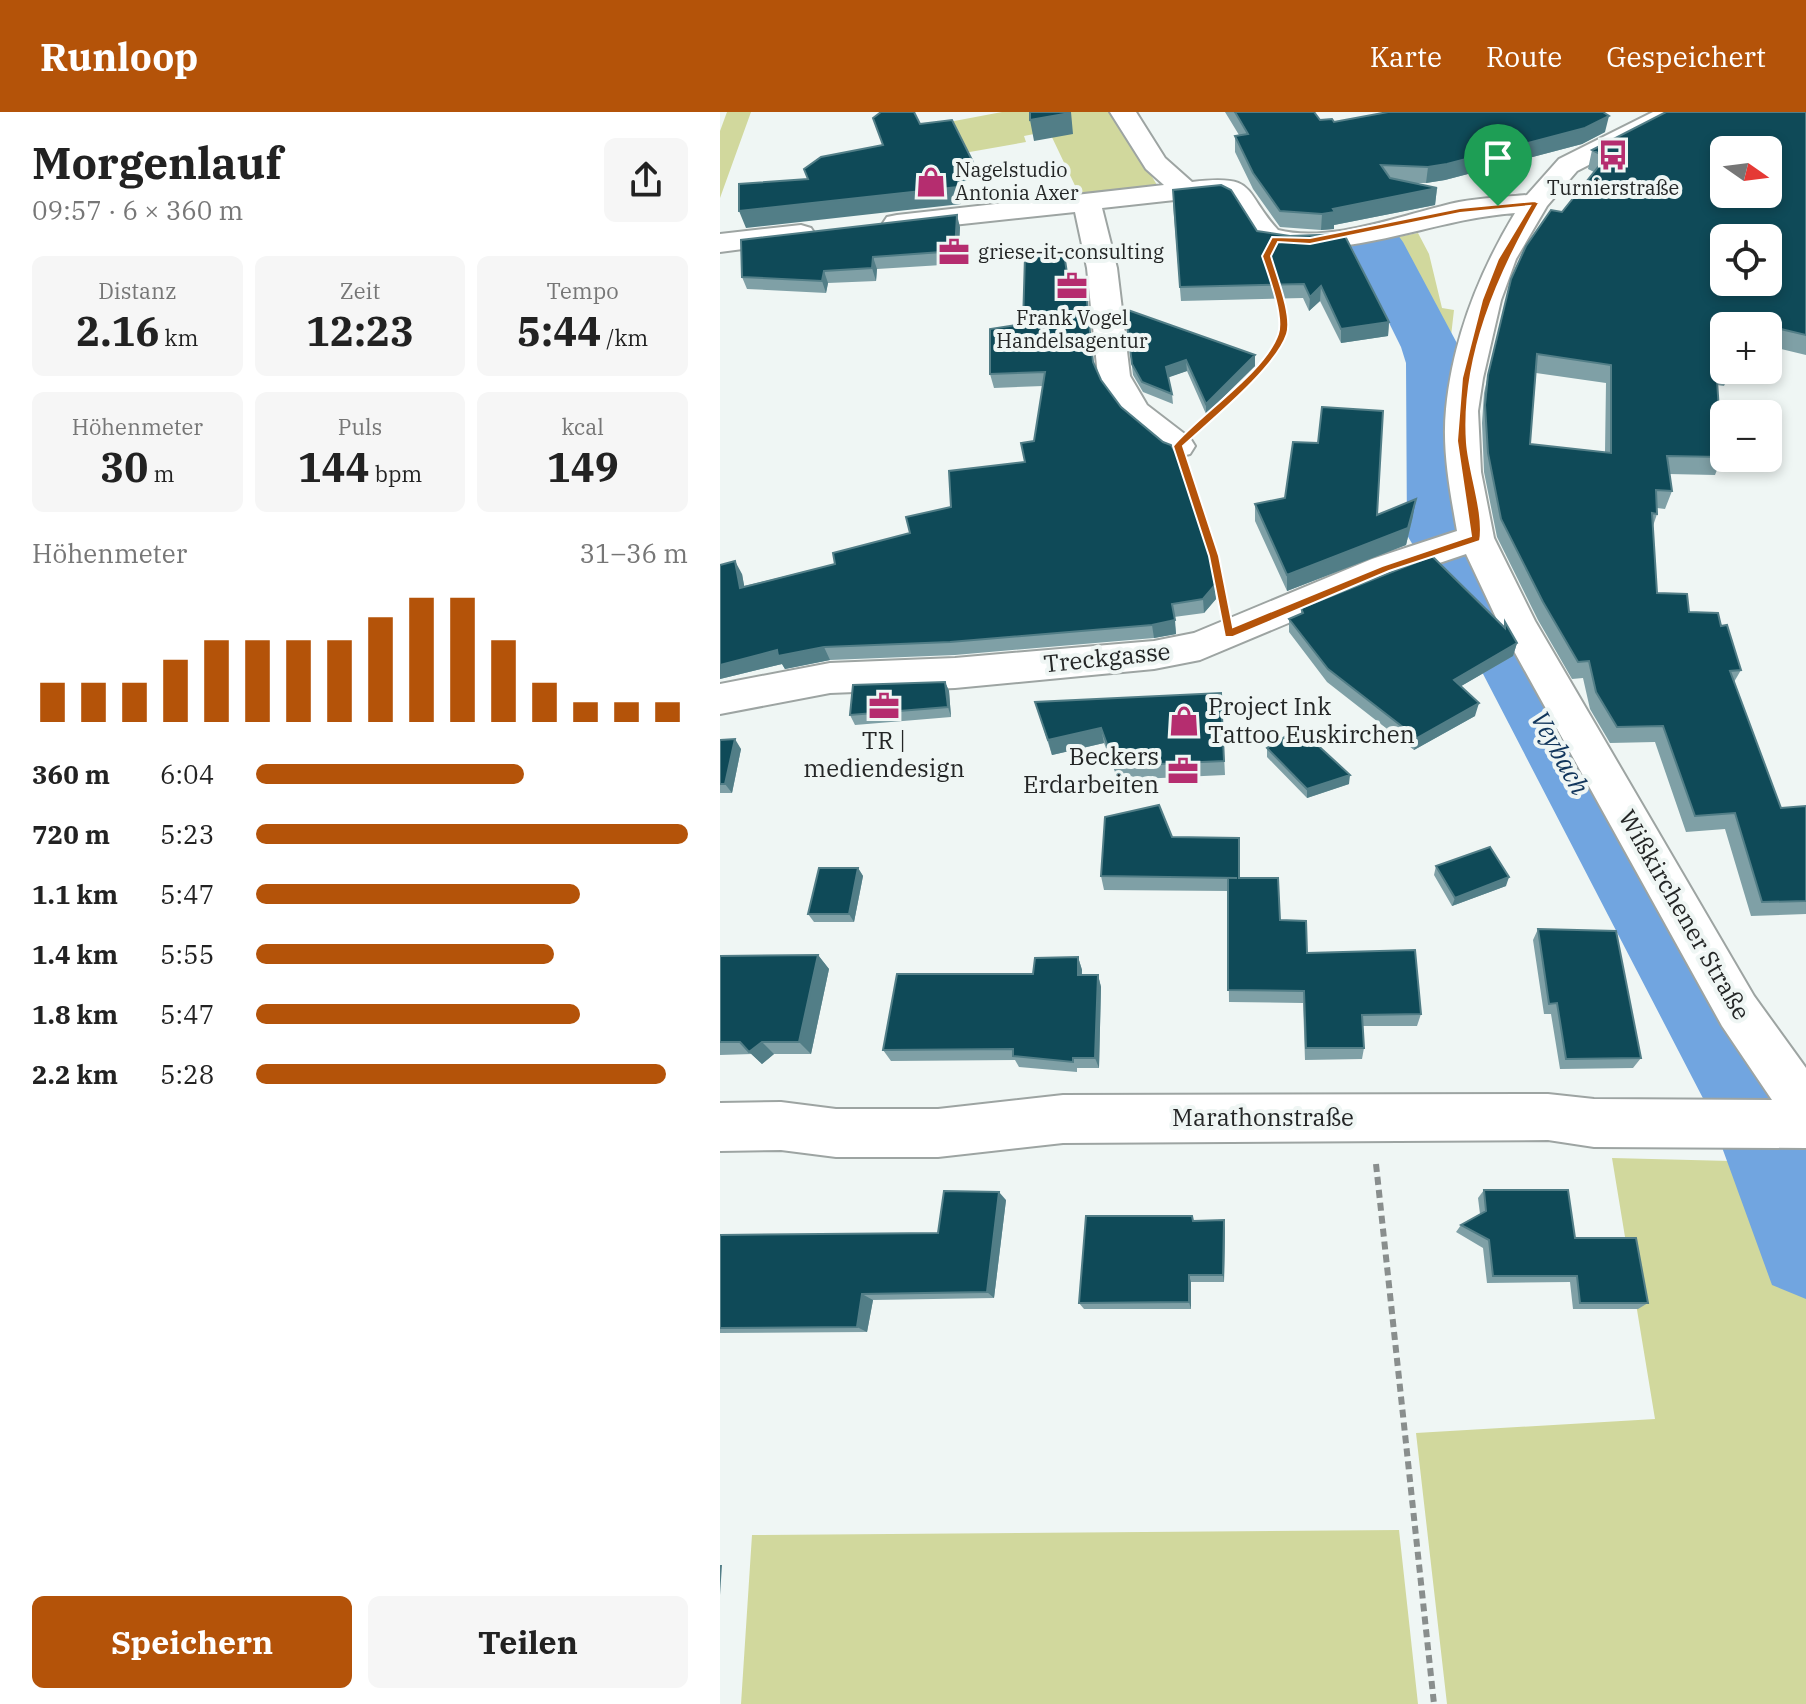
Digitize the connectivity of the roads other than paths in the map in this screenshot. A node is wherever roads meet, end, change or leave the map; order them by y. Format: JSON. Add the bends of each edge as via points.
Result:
{"nodes":[{"id":1,"x":1123,"y":112,"type":"edge"},
{"id":2,"x":1673,"y":112,"type":"edge"},
{"id":3,"x":1185,"y":190,"type":"junction"},
{"id":4,"x":1086,"y":201,"type":"junction"},
{"id":5,"x":1535,"y":203,"type":"junction"},
{"id":6,"x":873,"y":226,"type":"edge"},
{"id":7,"x":827,"y":231,"type":"edge"},
{"id":8,"x":720,"y":243,"type":"edge"},
{"id":9,"x":1178,"y":446,"type":"road end"},
{"id":10,"x":1455,"y":545,"type":"junction"},
{"id":11,"x":720,"y":699,"type":"edge"},
{"id":12,"x":1782,"y":1121,"type":"edge"},
{"id":13,"x":720,"y":1127,"type":"edge"}],
"edges":[{"from":1,"to":3,"type":"street","via":[[1155,163]]},
{"from":2,"to":5,"type":"street","name":"Wißkirchener Straße","via":[[1579,157]]},
{"from":3,"to":4,"type":"street"},
{"from":3,"to":5,"type":"street","via":[[1236,190],[1262,231],[1294,242],[1460,211]]},
{"from":4,"to":6,"type":"street"},
{"from":4,"to":9,"type":"street","via":[[1102,268],[1114,376],[1136,412]]},
{"from":5,"to":10,"type":"street","name":"Wißkirchener Straße","via":[[1502,259],[1486,300],[1467,378]]},
{"from":7,"to":8,"type":"street"},
{"from":10,"to":11,"type":"street","name":"Treckgasse","via":[[1385,568],[1200,646],[955,673],[830,678]]},
{"from":10,"to":12,"type":"street","name":"Wißkirchener Straße","via":[[1518,624],[1738,1011]]},
{"from":12,"to":13,"type":"street","name":"Marathonstraße","via":[[1063,1119],[938,1133]]}]}
